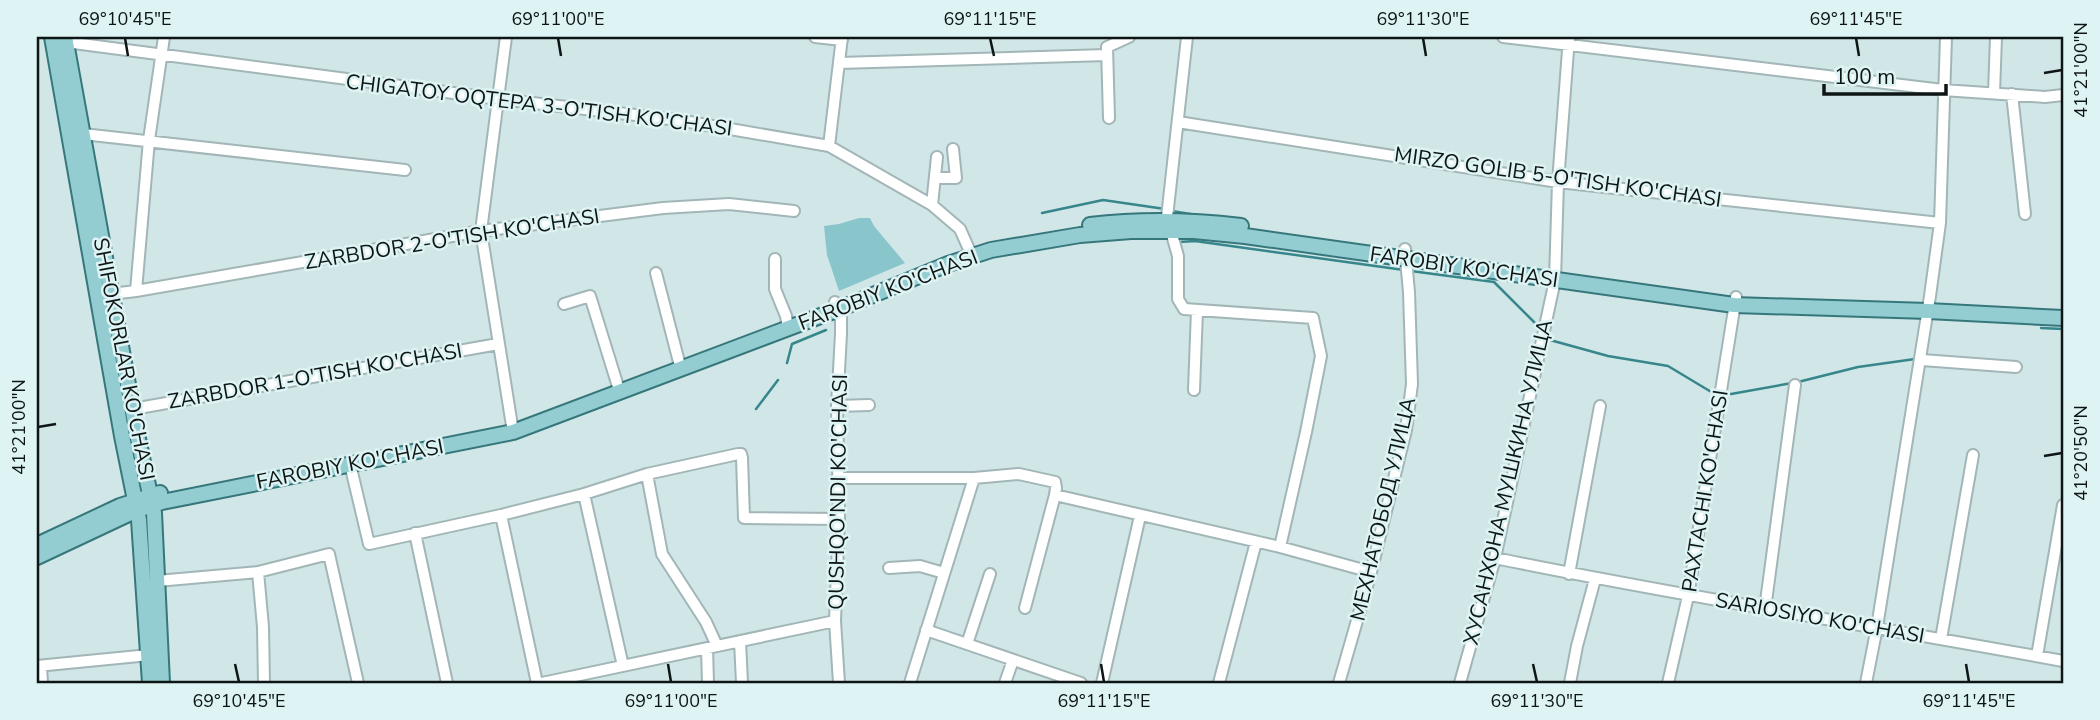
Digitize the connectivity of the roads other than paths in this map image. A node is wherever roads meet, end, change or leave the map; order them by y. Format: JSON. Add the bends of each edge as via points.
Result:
{"nodes":[{"id":1,"x":164,"y":37,"type":"edge"},
{"id":2,"x":506,"y":37,"type":"edge"},
{"id":3,"x":815,"y":37,"type":"edge"},
{"id":4,"x":1129,"y":37,"type":"edge"},
{"id":5,"x":1187,"y":37,"type":"edge"},
{"id":6,"x":1503,"y":37,"type":"edge"},
{"id":7,"x":1946,"y":37,"type":"edge"},
{"id":8,"x":1996,"y":37,"type":"edge"},
{"id":9,"x":61,"y":38,"type":"edge"},
{"id":10,"x":842,"y":38,"type":"edge"},
{"id":11,"x":1569,"y":41,"type":"edge"},
{"id":12,"x":162,"y":55,"type":"junction"},
{"id":13,"x":1107,"y":55,"type":"junction"},
{"id":14,"x":839,"y":63,"type":"junction"},
{"id":15,"x":1944,"y":90,"type":"junction"},
{"id":16,"x":1994,"y":93,"type":"junction"},
{"id":17,"x":2012,"y":94,"type":"junction"},
{"id":18,"x":2063,"y":95,"type":"edge"},
{"id":19,"x":499,"y":99,"type":"junction"},
{"id":20,"x":1109,"y":118,"type":"dead end"},
{"id":21,"x":1178,"y":121,"type":"junction"},
{"id":22,"x":83,"y":134,"type":"junction"},
{"id":23,"x":149,"y":140,"type":"junction"},
{"id":24,"x":829,"y":146,"type":"junction"},
{"id":25,"x":953,"y":149,"type":"dead end"},
{"id":26,"x":937,"y":158,"type":"dead end"},
{"id":27,"x":405,"y":170,"type":"dead end"},
{"id":28,"x":935,"y":178,"type":"junction"},
{"id":29,"x":1558,"y":182,"type":"junction"},
{"id":30,"x":932,"y":205,"type":"junction"},
{"id":31,"x":794,"y":211,"type":"dead end"},
{"id":32,"x":2025,"y":214,"type":"dead end"},
{"id":33,"x":1940,"y":223,"type":"junction"},
{"id":34,"x":1170,"y":229,"type":"junction"},
{"id":35,"x":481,"y":230,"type":"junction"},
{"id":36,"x":971,"y":252,"type":"junction"},
{"id":37,"x":1405,"y":254,"type":"junction"},
{"id":38,"x":775,"y":260,"type":"dead end"},
{"id":39,"x":656,"y":273,"type":"dead end"},
{"id":40,"x":1556,"y":275,"type":"junction"},
{"id":41,"x":136,"y":291,"type":"junction"},
{"id":42,"x":111,"y":294,"type":"junction"},
{"id":43,"x":1735,"y":301,"type":"junction"},
{"id":44,"x":564,"y":303,"type":"dead end"},
{"id":45,"x":837,"y":306,"type":"junction"},
{"id":46,"x":1929,"y":307,"type":"junction"},
{"id":47,"x":2063,"y":308,"type":"edge"},
{"id":48,"x":1197,"y":310,"type":"junction"},
{"id":49,"x":2063,"y":318,"type":"edge"},
{"id":50,"x":788,"y":324,"type":"junction"},
{"id":51,"x":498,"y":344,"type":"junction"},
{"id":52,"x":1922,"y":360,"type":"junction"},
{"id":53,"x":679,"y":362,"type":"junction"},
{"id":54,"x":2016,"y":367,"type":"dead end"},
{"id":55,"x":1795,"y":385,"type":"dead end"},
{"id":56,"x":619,"y":389,"type":"junction"},
{"id":57,"x":1194,"y":390,"type":"dead end"},
{"id":58,"x":869,"y":405,"type":"dead end"},
{"id":59,"x":837,"y":406,"type":"junction"},
{"id":60,"x":1600,"y":406,"type":"dead end"},
{"id":61,"x":133,"y":408,"type":"junction"},
{"id":62,"x":512,"y":428,"type":"junction"},
{"id":63,"x":130,"y":435,"type":"junction"},
{"id":64,"x":1973,"y":455,"type":"dead end"},
{"id":65,"x":350,"y":464,"type":"junction"},
{"id":66,"x":647,"y":474,"type":"junction"},
{"id":67,"x":837,"y":478,"type":"junction"},
{"id":68,"x":974,"y":478,"type":"junction"},
{"id":69,"x":584,"y":494,"type":"junction"},
{"id":70,"x":1055,"y":495,"type":"junction"},
{"id":71,"x":151,"y":500,"type":"junction"},
{"id":72,"x":136,"y":505,"type":"junction"},
{"id":73,"x":2063,"y":505,"type":"edge"},
{"id":74,"x":501,"y":515,"type":"junction"},
{"id":75,"x":1140,"y":516,"type":"junction"},
{"id":76,"x":839,"y":519,"type":"junction"},
{"id":77,"x":415,"y":533,"type":"junction"},
{"id":78,"x":1256,"y":542,"type":"junction"},
{"id":79,"x":37,"y":545,"type":"edge"},
{"id":80,"x":1280,"y":547,"type":"junction"},
{"id":81,"x":37,"y":557,"type":"edge"},
{"id":82,"x":1495,"y":558,"type":"junction"},
{"id":83,"x":888,"y":568,"type":"dead end"},
{"id":84,"x":258,"y":572,"type":"junction"},
{"id":85,"x":1371,"y":572,"type":"junction"},
{"id":86,"x":944,"y":573,"type":"junction"},
{"id":87,"x":1569,"y":573,"type":"junction"},
{"id":88,"x":990,"y":574,"type":"dead end"},
{"id":89,"x":1595,"y":579,"type":"junction"},
{"id":90,"x":157,"y":581,"type":"junction"},
{"id":91,"x":1688,"y":596,"type":"junction"},
{"id":92,"x":1025,"y":608,"type":"dead end"},
{"id":93,"x":1765,"y":609,"type":"junction"},
{"id":94,"x":835,"y":621,"type":"junction"},
{"id":95,"x":1877,"y":627,"type":"junction"},
{"id":96,"x":926,"y":630,"type":"junction"},
{"id":97,"x":1941,"y":639,"type":"junction"},
{"id":98,"x":740,"y":641,"type":"junction"},
{"id":99,"x":967,"y":644,"type":"junction"},
{"id":100,"x":712,"y":647,"type":"junction"},
{"id":101,"x":149,"y":655,"type":"junction"},
{"id":102,"x":2037,"y":656,"type":"junction"},
{"id":103,"x":1013,"y":660,"type":"junction"},
{"id":104,"x":2063,"y":661,"type":"edge"},
{"id":105,"x":39,"y":666,"type":"edge"},
{"id":106,"x":623,"y":666,"type":"junction"},
{"id":107,"x":41,"y":683,"type":"edge"},
{"id":108,"x":150,"y":683,"type":"edge"},
{"id":109,"x":162,"y":683,"type":"edge"},
{"id":110,"x":264,"y":683,"type":"edge"},
{"id":111,"x":358,"y":683,"type":"edge"},
{"id":112,"x":447,"y":683,"type":"edge"},
{"id":113,"x":539,"y":683,"type":"edge"},
{"id":114,"x":708,"y":683,"type":"edge"},
{"id":115,"x":742,"y":683,"type":"edge"},
{"id":116,"x":839,"y":683,"type":"edge"},
{"id":117,"x":910,"y":683,"type":"edge"},
{"id":118,"x":1005,"y":683,"type":"edge"},
{"id":119,"x":1081,"y":683,"type":"edge"},
{"id":120,"x":1102,"y":683,"type":"edge"},
{"id":121,"x":1219,"y":683,"type":"edge"},
{"id":122,"x":1339,"y":683,"type":"edge"},
{"id":123,"x":1460,"y":683,"type":"edge"},
{"id":124,"x":1570,"y":683,"type":"edge"},
{"id":125,"x":1668,"y":683,"type":"edge"},
{"id":126,"x":1866,"y":683,"type":"edge"}],
"edges":[{"from":1,"to":12,"type":"street"},
{"from":2,"to":19,"type":"street"},
{"from":3,"to":10,"type":"street"},
{"from":4,"to":13,"type":"street","via":[[1109,45]]},
{"from":5,"to":21,"type":"street"},
{"from":6,"to":11,"type":"street"},
{"from":7,"to":15,"type":"street"},
{"from":8,"to":16,"type":"street"},
{"from":9,"to":12,"type":"street","name":"CHIGATOY OQTEPA 3-O'TISH KO'CHASI"},
{"from":9,"to":22,"type":"main road","name":"SHIFOKORLAR KO'CHASI"},
{"from":9,"to":63,"type":"main road","name":"SHIFOKORLAR KO'CHASI"},
{"from":10,"to":14,"type":"street"},
{"from":11,"to":15,"type":"street"},
{"from":11,"to":29,"type":"street","name":"ХУСАНХОНА МУШКИНА УЛИЦА"},
{"from":12,"to":19,"type":"street","name":"CHIGATOY OQTEPA 3-O'TISH KO'CHASI"},
{"from":12,"to":23,"type":"street"},
{"from":13,"to":14,"type":"street"},
{"from":13,"to":20,"type":"street"},
{"from":14,"to":24,"type":"street"},
{"from":15,"to":16,"type":"street"},
{"from":15,"to":33,"type":"street"},
{"from":16,"to":17,"type":"street"},
{"from":17,"to":18,"type":"street"},
{"from":17,"to":32,"type":"street"},
{"from":19,"to":24,"type":"street","name":"CHIGATOY OQTEPA 3-O'TISH KO'CHASI","via":[[678,120]]},
{"from":19,"to":35,"type":"street"},
{"from":21,"to":29,"type":"street","name":"MIRZO GOLIB 5-O'TISH KO'CHASI"},
{"from":21,"to":34,"type":"street","via":[[1167,210]]},
{"from":22,"to":23,"type":"street"},
{"from":22,"to":42,"type":"main road","name":"SHIFOKORLAR KO'CHASI"},
{"from":23,"to":27,"type":"street"},
{"from":23,"to":41,"type":"street"},
{"from":24,"to":30,"type":"street","name":"CHIGATOY OQTEPA 3-O'TISH KO'CHASI"},
{"from":25,"to":28,"type":"street","via":[[956,178]]},
{"from":26,"to":28,"type":"street"},
{"from":28,"to":30,"type":"street"},
{"from":29,"to":33,"type":"street","name":"MIRZO GOLIB 5-O'TISH KO'CHASI"},
{"from":29,"to":40,"type":"street","name":"ХУСАНХОНА МУШКИНА УЛИЦА"},
{"from":30,"to":36,"type":"street","name":"CHIGATOY OQTEPA 3-O'TISH KO'CHASI","via":[[960,229]]},
{"from":31,"to":35,"type":"street","name":"ZARBDOR 2-O'TISH KO'CHASI","via":[[716,203]]},
{"from":33,"to":46,"type":"street"},
{"from":34,"to":36,"type":"main road","name":"FAROBIY KO'CHASI","via":[[1084,225],[1009,237]]},
{"from":34,"to":37,"type":"main road","name":"FAROBIY KO'CHASI","via":[[1199,221]]},
{"from":34,"to":48,"type":"street","via":[[1178,256],[1178,299],[1184,309]]},
{"from":35,"to":41,"type":"street","name":"ZARBDOR 2-O'TISH KO'CHASI"},
{"from":35,"to":51,"type":"street"},
{"from":36,"to":45,"type":"main road","name":"FAROBIY KO'CHASI","via":[[945,256]]},
{"from":37,"to":40,"type":"main road","name":"FAROBIY KO'CHASI"},
{"from":37,"to":85,"type":"street","name":"МЕХНАТОБОД УЛИЦА","via":[[1412,384],[1406,429]]},
{"from":38,"to":50,"type":"street","via":[[775,289]]},
{"from":39,"to":53,"type":"street"},
{"from":40,"to":43,"type":"main road","name":"FAROBIY KO'CHASI"},
{"from":40,"to":82,"type":"street","name":"ХУСАНХОНА МУШКИНА УЛИЦА"},
{"from":41,"to":42,"type":"street","name":"ZARBDOR 2-O'TISH KO'CHASI"},
{"from":42,"to":61,"type":"main road","name":"SHIFOKORLAR KO'CHASI"},
{"from":43,"to":46,"type":"main road","name":"FAROBIY KO'CHASI"},
{"from":43,"to":91,"type":"street","name":"PAXTACHI KO'CHASI"},
{"from":44,"to":56,"type":"street","via":[[590,296]]},
{"from":45,"to":50,"type":"main road","name":"FAROBIY KO'CHASI"},
{"from":45,"to":59,"type":"street","name":"QUSHQO'NDI KO'CHASI","via":[[841,334]]},
{"from":46,"to":47,"type":"main road","name":"FAROBIY KO'CHASI"},
{"from":46,"to":49,"type":"main road","name":"FAROBIY KO'CHASI"},
{"from":46,"to":52,"type":"street"},
{"from":48,"to":57,"type":"street"},
{"from":48,"to":80,"type":"street","via":[[1313,318],[1321,356]]},
{"from":50,"to":53,"type":"main road","name":"FAROBIY KO'CHASI"},
{"from":50,"to":56,"type":"main road","name":"FAROBIY KO'CHASI"},
{"from":51,"to":61,"type":"street","name":"ZARBDOR 1-O'TISH KO'CHASI"},
{"from":51,"to":62,"type":"street"},
{"from":52,"to":54,"type":"street"},
{"from":52,"to":95,"type":"street"},
{"from":53,"to":56,"type":"main road","name":"FAROBIY KO'CHASI"},
{"from":55,"to":93,"type":"street"},
{"from":56,"to":62,"type":"main road","name":"FAROBIY KO'CHASI"},
{"from":58,"to":59,"type":"street"},
{"from":59,"to":67,"type":"street","name":"QUSHQO'NDI KO'CHASI"},
{"from":60,"to":87,"type":"street"},
{"from":61,"to":63,"type":"main road","name":"SHIFOKORLAR KO'CHASI"},
{"from":62,"to":65,"type":"main road","name":"FAROBIY KO'CHASI"},
{"from":62,"to":71,"type":"main road","name":"FAROBIY KO'CHASI"},
{"from":63,"to":71,"type":"main road","name":"SHIFOKORLAR KO'CHASI"},
{"from":63,"to":72,"type":"main road","name":"SHIFOKORLAR KO'CHASI"},
{"from":64,"to":97,"type":"street"},
{"from":65,"to":71,"type":"main road","name":"FAROBIY KO'CHASI"},
{"from":65,"to":77,"type":"street","via":[[369,544]]},
{"from":66,"to":69,"type":"street"},
{"from":66,"to":76,"type":"street","via":[[741,454],[744,519]]},
{"from":66,"to":100,"type":"street","via":[[662,554],[709,627]]},
{"from":67,"to":68,"type":"street"},
{"from":67,"to":76,"type":"street","name":"QUSHQO'NDI KO'CHASI"},
{"from":68,"to":70,"type":"street","via":[[1031,475],[1055,482]]},
{"from":68,"to":86,"type":"street"},
{"from":69,"to":74,"type":"street"},
{"from":69,"to":106,"type":"street"},
{"from":70,"to":75,"type":"street"},
{"from":70,"to":92,"type":"street"},
{"from":71,"to":72,"type":"main road","name":"FAROBIY KO'CHASI"},
{"from":71,"to":90,"type":"main road","name":"SHIFOKORLAR KO'CHASI"},
{"from":72,"to":79,"type":"main road","name":"FAROBIY KO'CHASI"},
{"from":72,"to":81,"type":"main road","name":"FAROBIY KO'CHASI"},
{"from":72,"to":101,"type":"main road","name":"SHIFOKORLAR KO'CHASI"},
{"from":73,"to":102,"type":"street"},
{"from":74,"to":77,"type":"street"},
{"from":74,"to":113,"type":"street"},
{"from":75,"to":78,"type":"street"},
{"from":75,"to":120,"type":"street"},
{"from":76,"to":94,"type":"street","name":"QUSHQO'NDI KO'CHASI"},
{"from":77,"to":112,"type":"street"},
{"from":78,"to":80,"type":"street"},
{"from":78,"to":121,"type":"street"},
{"from":80,"to":85,"type":"street"},
{"from":82,"to":87,"type":"street","name":"SARIOSIYO KO'CHASI"},
{"from":82,"to":123,"type":"street","name":"ХУСАНХОНА МУШКИНА УЛИЦА"},
{"from":83,"to":86,"type":"street","via":[[920,566]]},
{"from":84,"to":90,"type":"street"},
{"from":84,"to":110,"type":"street"},
{"from":84,"to":111,"type":"street","via":[[329,554]]},
{"from":85,"to":122,"type":"street","name":"МЕХНАТОБОД УЛИЦА"},
{"from":86,"to":96,"type":"street"},
{"from":87,"to":89,"type":"street","name":"SARIOSIYO KO'CHASI"},
{"from":88,"to":99,"type":"street"},
{"from":89,"to":91,"type":"street","name":"SARIOSIYO KO'CHASI"},
{"from":89,"to":124,"type":"street"},
{"from":90,"to":109,"type":"main road","name":"SHIFOKORLAR KO'CHASI"},
{"from":91,"to":93,"type":"street","name":"SARIOSIYO KO'CHASI"},
{"from":91,"to":125,"type":"street","name":"PAXTACHI KO'CHASI"},
{"from":93,"to":95,"type":"street","name":"SARIOSIYO KO'CHASI"},
{"from":94,"to":98,"type":"street"},
{"from":94,"to":116,"type":"street","name":"QUSHQO'NDI KO'CHASI"},
{"from":95,"to":97,"type":"street","name":"SARIOSIYO KO'CHASI"},
{"from":95,"to":126,"type":"street"},
{"from":96,"to":99,"type":"street"},
{"from":96,"to":117,"type":"street"},
{"from":97,"to":102,"type":"street","name":"SARIOSIYO KO'CHASI"},
{"from":98,"to":100,"type":"street"},
{"from":98,"to":115,"type":"street"},
{"from":99,"to":103,"type":"street"},
{"from":100,"to":106,"type":"street"},
{"from":100,"to":114,"type":"street"},
{"from":101,"to":105,"type":"street"},
{"from":101,"to":108,"type":"main road","name":"SHIFOKORLAR KO'CHASI"},
{"from":102,"to":104,"type":"street","name":"SARIOSIYO KO'CHASI"},
{"from":103,"to":118,"type":"street"},
{"from":103,"to":119,"type":"street"},
{"from":105,"to":107,"type":"street"},
{"from":106,"to":113,"type":"street"}]}
